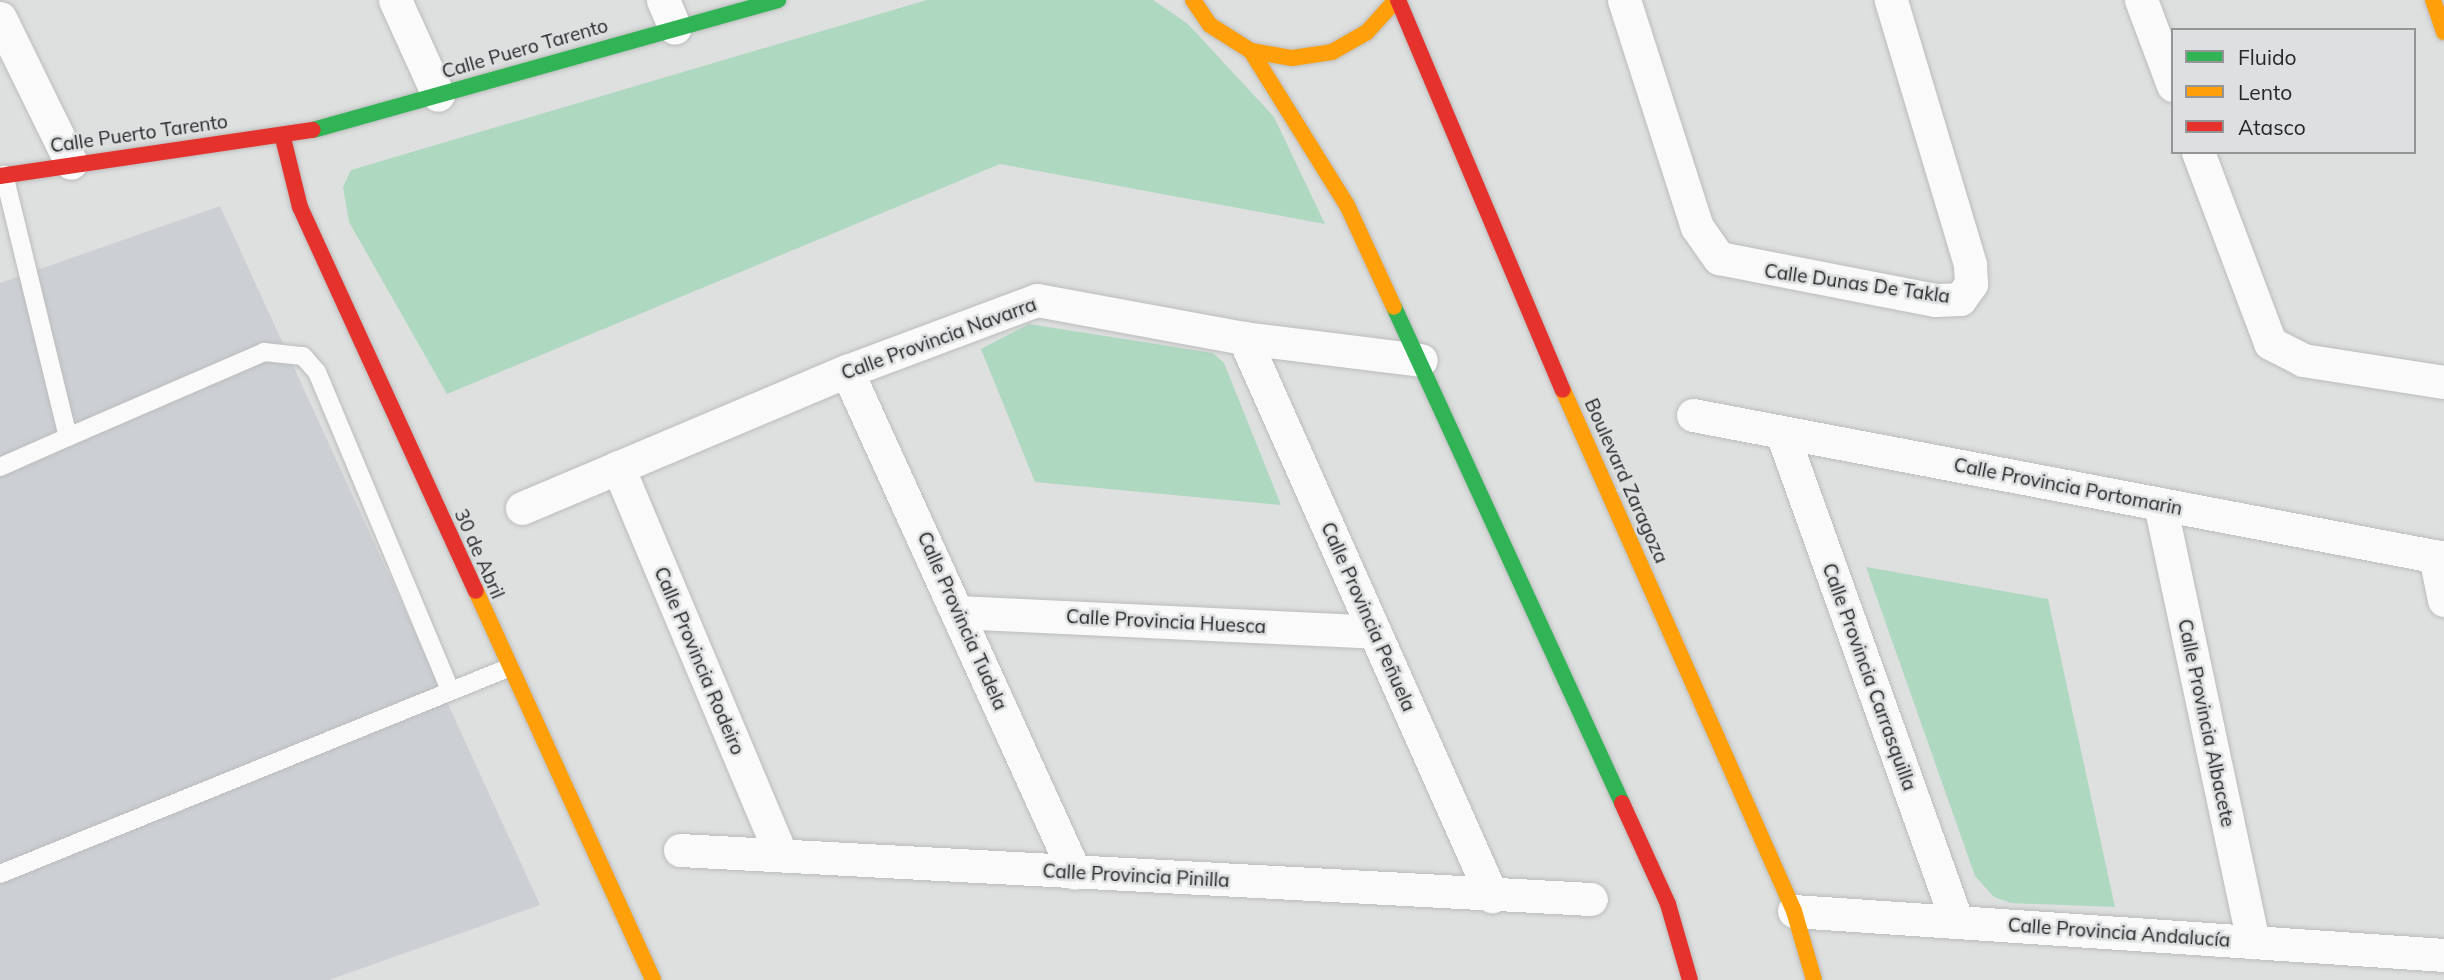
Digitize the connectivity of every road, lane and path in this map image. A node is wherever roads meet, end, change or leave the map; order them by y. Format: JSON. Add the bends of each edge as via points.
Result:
{"nodes":[{"id":1,"x":395,"y":0,"type":"edge"},
{"id":2,"x":778,"y":0,"type":"edge"},
{"id":3,"x":1193,"y":0,"type":"edge"},
{"id":4,"x":1397,"y":0,"type":"edge"},
{"id":5,"x":1623,"y":0,"type":"edge"},
{"id":6,"x":1891,"y":0,"type":"edge"},
{"id":7,"x":2141,"y":0,"type":"edge"},
{"id":8,"x":2433,"y":0,"type":"edge"},
{"id":9,"x":669,"y":14,"type":"edge"},
{"id":10,"x":0,"y":18,"type":"edge"},
{"id":11,"x":2444,"y":32,"type":"edge"},
{"id":12,"x":1251,"y":51,"type":"junction"},
{"id":13,"x":2171,"y":80,"type":"edge"},
{"id":14,"x":438,"y":95,"type":"junction"},
{"id":15,"x":283,"y":138,"type":"junction"},
{"id":16,"x":2198,"y":154,"type":"edge"},
{"id":17,"x":71,"y":163,"type":"junction"},
{"id":18,"x":2,"y":176,"type":"edge"},
{"id":19,"x":1244,"y":338,"type":"junction"},
{"id":20,"x":1420,"y":360,"type":"junction"},
{"id":21,"x":847,"y":371,"type":"junction"},
{"id":22,"x":2444,"y":383,"type":"edge"},
{"id":23,"x":1693,"y":415,"type":"dead end"},
{"id":24,"x":1782,"y":433,"type":"junction"},
{"id":25,"x":68,"y":437,"type":"junction"},
{"id":26,"x":0,"y":467,"type":"edge"},
{"id":27,"x":618,"y":467,"type":"junction"},
{"id":28,"x":2160,"y":504,"type":"junction"},
{"id":29,"x":522,"y":508,"type":"dead end"},
{"id":30,"x":2439,"y":557,"type":"edge"},
{"id":31,"x":2444,"y":600,"type":"edge"},
{"id":32,"x":958,"y":612,"type":"junction"},
{"id":33,"x":1375,"y":632,"type":"junction"},
{"id":34,"x":508,"y":668,"type":"junction"},
{"id":35,"x":450,"y":690,"type":"junction"},
{"id":36,"x":681,"y":850,"type":"dead end"},
{"id":37,"x":781,"y":855,"type":"junction"},
{"id":38,"x":1075,"y":873,"type":"junction"},
{"id":39,"x":0,"y":874,"type":"edge"},
{"id":40,"x":1492,"y":896,"type":"junction"},
{"id":41,"x":1591,"y":899,"type":"dead end"},
{"id":42,"x":1794,"y":911,"type":"junction"},
{"id":43,"x":1957,"y":922,"type":"junction"},
{"id":44,"x":2253,"y":942,"type":"junction"},
{"id":45,"x":2444,"y":955,"type":"edge"},
{"id":46,"x":653,"y":980,"type":"edge"},
{"id":47,"x":1690,"y":980,"type":"edge"},
{"id":48,"x":1814,"y":980,"type":"edge"}],
"edges":[{"from":1,"to":14,"type":"street"},
{"from":2,"to":9,"type":"street","name":"Calle Puero Tarento"},
{"from":3,"to":12,"type":"street","via":[[1209,25]]},
{"from":4,"to":12,"type":"street","via":[[1367,32],[1332,52],[1292,58]]},
{"from":4,"to":42,"type":"street","name":"Boulevard Zaragoza","via":[[1454,143]]},
{"from":5,"to":6,"type":"street","name":"Calle Dunas De Takla","via":[[1697,227],[1719,258],[1935,300],[1960,299],[1970,284],[1970,264]]},
{"from":7,"to":13,"type":"street"},
{"from":8,"to":11,"type":"street"},
{"from":9,"to":14,"type":"street","name":"Calle Puero Tarento"},
{"from":10,"to":17,"type":"street"},
{"from":12,"to":20,"type":"street","via":[[1342,194]]},
{"from":14,"to":15,"type":"street","name":"Calle Puero Tarento"},
{"from":15,"to":17,"type":"street","name":"Calle Puerto Tarento"},
{"from":15,"to":34,"type":"street","name":"30 de Abril","via":[[300,207]]},
{"from":16,"to":22,"type":"street","via":[[2270,343],[2303,360]]},
{"from":17,"to":18,"type":"street","name":"Calle Puerto Tarento"},
{"from":18,"to":25,"type":"lane"},
{"from":19,"to":20,"type":"street","name":"Calle Provincia Navarra"},
{"from":19,"to":21,"type":"street","name":"Calle Provincia Navarra","via":[[1037,300]]},
{"from":19,"to":33,"type":"street","name":"Calle Provincia Peñuela"},
{"from":20,"to":47,"type":"street","via":[[1668,904]]},
{"from":21,"to":27,"type":"street","name":"Calle Provincia Navarra"},
{"from":21,"to":32,"type":"street","name":"Calle Provincia Tudela"},
{"from":23,"to":24,"type":"street","name":"Calle Provincia Portomarin"},
{"from":24,"to":28,"type":"street","name":"Calle Provincia Portomarin"},
{"from":24,"to":43,"type":"street","name":"Calle Provincia Carrasquilla"},
{"from":25,"to":26,"type":"lane"},
{"from":25,"to":35,"type":"lane","via":[[264,352],[303,356],[317,372]]},
{"from":27,"to":29,"type":"street","name":"Calle Provincia Navarra"},
{"from":27,"to":37,"type":"street","name":"Calle Provincia Rodeiro"},
{"from":28,"to":30,"type":"street","name":"Calle Provincia Portomarin"},
{"from":28,"to":44,"type":"street","name":"Calle Provincia Albacete"},
{"from":30,"to":31,"type":"street"},
{"from":32,"to":33,"type":"street","name":"Calle Provincia Huesca"},
{"from":32,"to":38,"type":"street","name":"Calle Provincia Tudela"},
{"from":33,"to":40,"type":"street","name":"Calle Provincia Peñuela"},
{"from":34,"to":35,"type":"lane"},
{"from":34,"to":46,"type":"street","name":"30 de Abril"},
{"from":35,"to":39,"type":"lane"},
{"from":36,"to":37,"type":"street","name":"Calle Provincia Pinilla"},
{"from":37,"to":38,"type":"street","name":"Calle Provincia Pinilla"},
{"from":38,"to":40,"type":"street","name":"Calle Provincia Pinilla"},
{"from":40,"to":41,"type":"street","name":"Calle Provincia Pinilla"},
{"from":42,"to":43,"type":"street","name":"Calle Provincia Andalucía"},
{"from":42,"to":48,"type":"street","name":"Boulevard Zaragoza"},
{"from":43,"to":44,"type":"street","name":"Calle Provincia Andalucía"},
{"from":44,"to":45,"type":"street","name":"Calle Provincia Andalucía"}]}
